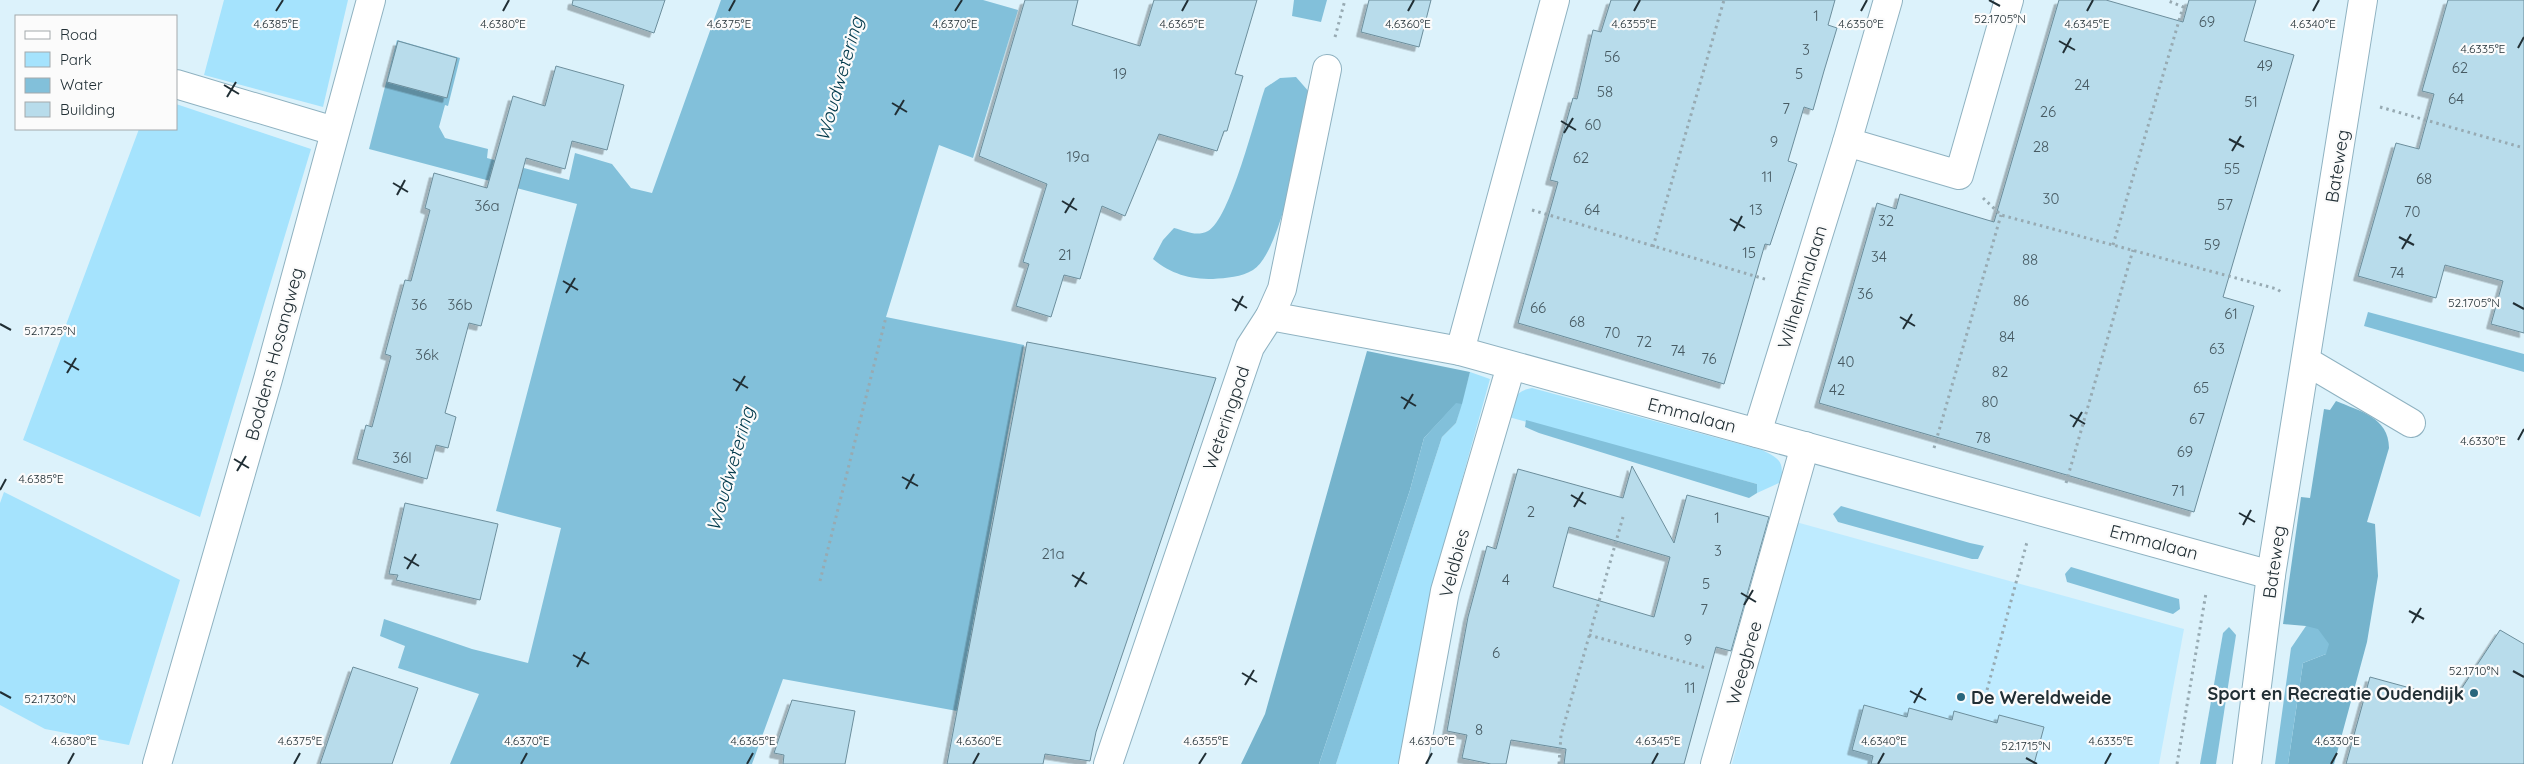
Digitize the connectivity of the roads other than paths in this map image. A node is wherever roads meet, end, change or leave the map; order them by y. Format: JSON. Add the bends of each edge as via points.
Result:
{"nodes":[{"id":1,"x":371,"y":0,"type":"edge"},
{"id":2,"x":1554,"y":0,"type":"edge"},
{"id":3,"x":1888,"y":0,"type":"edge"},
{"id":4,"x":2009,"y":0,"type":"edge"},
{"id":5,"x":2363,"y":0,"type":"edge"},
{"id":6,"x":1327,"y":69,"type":"dead end"},
{"id":7,"x":178,"y":85,"type":"edge"},
{"id":8,"x":334,"y":131,"type":"junction"},
{"id":9,"x":1847,"y":142,"type":"junction"},
{"id":10,"x":1270,"y":316,"type":"junction"},
{"id":11,"x":1460,"y":351,"type":"junction"},
{"id":12,"x":2306,"y":361,"type":"junction"},
{"id":13,"x":1511,"y":366,"type":"junction"},
{"id":14,"x":2412,"y":423,"type":"dead end"},
{"id":15,"x":1757,"y":433,"type":"junction"},
{"id":16,"x":1804,"y":446,"type":"junction"},
{"id":17,"x":2271,"y":575,"type":"junction"},
{"id":18,"x":157,"y":764,"type":"edge"},
{"id":19,"x":1108,"y":764,"type":"edge"},
{"id":20,"x":1413,"y":764,"type":"edge"},
{"id":21,"x":1716,"y":764,"type":"edge"},
{"id":22,"x":2247,"y":764,"type":"edge"}],
"edges":[{"from":1,"to":8,"type":"street","name":"Boddens Hosangweg"},
{"from":2,"to":11,"type":"street"},
{"from":3,"to":9,"type":"street","name":"Wilhelminalaan"},
{"from":4,"to":9,"type":"street","via":[[1959,175]]},
{"from":5,"to":12,"type":"street","name":"Bateweg"},
{"from":6,"to":10,"type":"street","name":"Weteringpad","via":[[1282,289]]},
{"from":7,"to":8,"type":"street"},
{"from":8,"to":18,"type":"street","name":"Boddens Hosangweg","via":[[268,379]]},
{"from":9,"to":15,"type":"street","name":"Wilhelminalaan"},
{"from":10,"to":11,"type":"street","name":"Emmalaan"},
{"from":10,"to":19,"type":"street","name":"Weteringpad","via":[[1250,347]]},
{"from":11,"to":13,"type":"street","name":"Emmalaan"},
{"from":12,"to":14,"type":"street"},
{"from":12,"to":17,"type":"street","name":"Bateweg"},
{"from":13,"to":15,"type":"street","name":"Emmalaan"},
{"from":13,"to":20,"type":"street","name":"Veldbies","via":[[1445,592]]},
{"from":15,"to":16,"type":"street","name":"Emmalaan"},
{"from":16,"to":17,"type":"street","name":"Emmalaan"},
{"from":16,"to":21,"type":"street","name":"Weegbree"},
{"from":17,"to":22,"type":"street","name":"Bateweg"}]}
